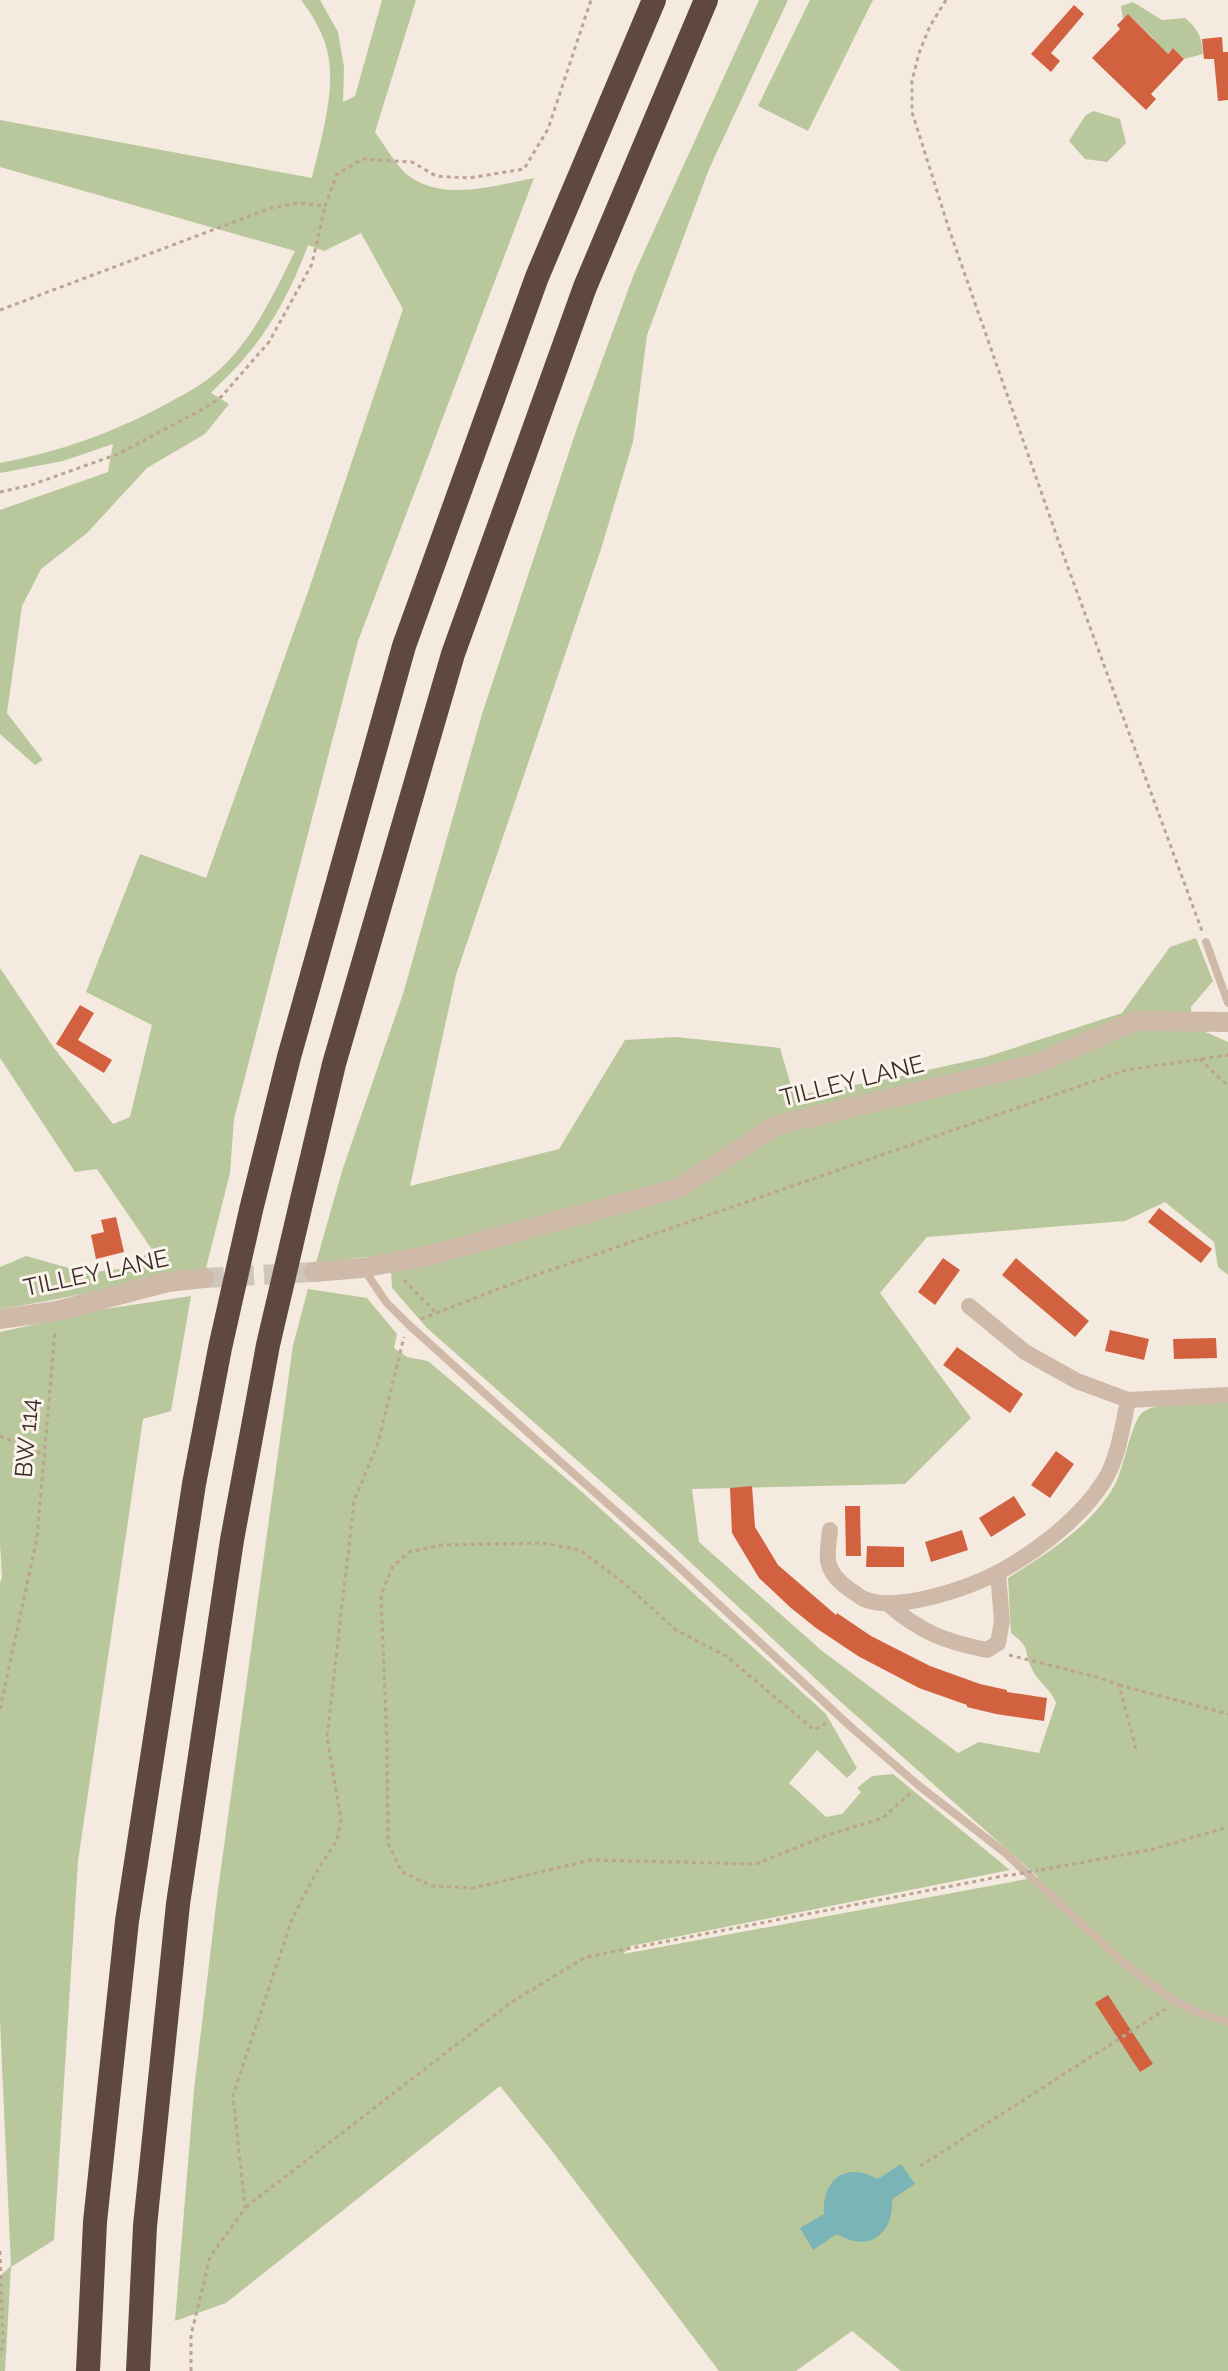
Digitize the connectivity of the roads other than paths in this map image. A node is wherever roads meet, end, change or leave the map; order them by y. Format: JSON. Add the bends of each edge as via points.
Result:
{"nodes":[{"id":1,"x":654,"y":0,"type":"edge"},
{"id":2,"x":706,"y":0,"type":"edge"},
{"id":3,"x":1206,"y":942,"type":"road end"},
{"id":4,"x":1228,"y":1003,"type":"edge"},
{"id":5,"x":1228,"y":1022,"type":"edge"},
{"id":6,"x":362,"y":1268,"type":"junction"},
{"id":7,"x":314,"y":1272,"type":"tunnel mouth"},
{"id":8,"x":204,"y":1278,"type":"tunnel mouth"},
{"id":9,"x":969,"y":1306,"type":"dead end"},
{"id":10,"x":0,"y":1319,"type":"edge"},
{"id":11,"x":1228,"y":1395,"type":"edge"},
{"id":12,"x":1128,"y":1400,"type":"junction"},
{"id":13,"x":830,"y":1530,"type":"dead end"},
{"id":14,"x":998,"y":1573,"type":"junction"},
{"id":15,"x":888,"y":1604,"type":"junction"},
{"id":16,"x":1228,"y":2022,"type":"edge"},
{"id":17,"x":88,"y":2371,"type":"edge"},
{"id":18,"x":138,"y":2371,"type":"edge"}],
"edges":[{"from":1,"to":17,"type":"highway","via":[[537,277],[404,646],[251,1210],[194,1484],[127,1921],[95,2222]]},
{"from":2,"to":18,"type":"highway","via":[[585,287],[453,654],[334,1064],[268,1345],[232,1540],[178,1904],[145,2226]]},
{"from":3,"to":4,"type":"lane"},
{"from":5,"to":6,"type":"street","name":"TILLEY LANE","via":[[1135,1021],[1036,1064],[777,1125],[679,1188],[427,1256]]},
{"from":6,"to":7,"type":"street","name":"TILLEY LANE"},
{"from":6,"to":16,"type":"lane","via":[[408,1324],[918,1785],[1004,1852],[1126,1965],[1171,1999]]},
{"from":8,"to":10,"type":"street","name":"TILLEY LANE"},
{"from":9,"to":12,"type":"street","via":[[1025,1352],[1077,1381]]},
{"from":11,"to":12,"type":"street"},
{"from":12,"to":14,"type":"street","via":[[1105,1480],[1041,1546]]},
{"from":13,"to":15,"type":"street","via":[[828,1563],[837,1581],[864,1600]]},
{"from":14,"to":15,"type":"street","via":[[968,1586]]},
{"from":14,"to":15,"type":"street","via":[[1002,1621],[998,1643],[987,1650],[952,1643],[908,1622]]}]}
